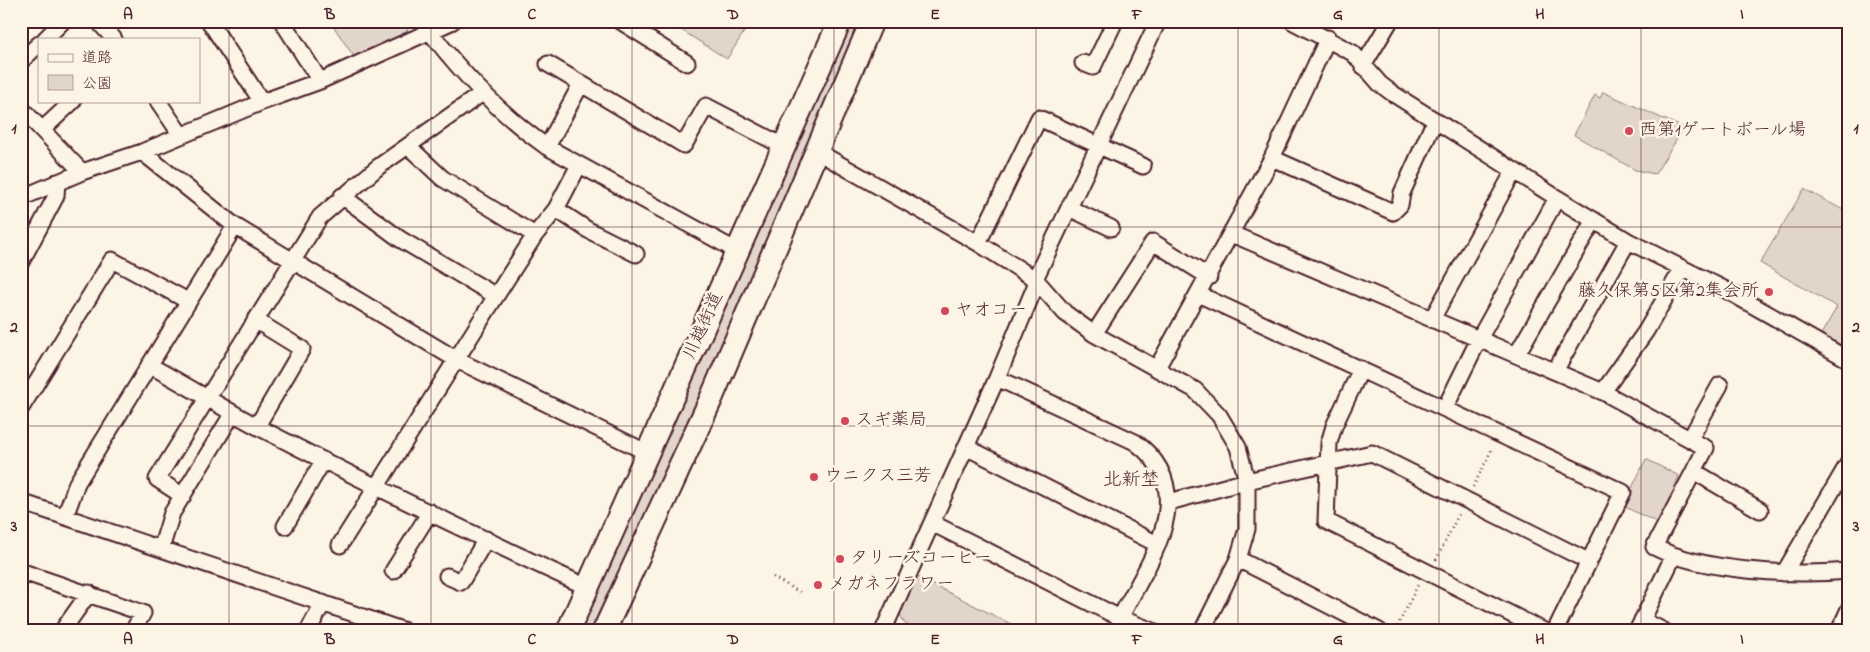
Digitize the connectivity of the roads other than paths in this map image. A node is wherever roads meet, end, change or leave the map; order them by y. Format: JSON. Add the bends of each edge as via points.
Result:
{"nodes":[{"id":1,"x":63,"y":21,"type":"edge"},
{"id":2,"x":98,"y":21,"type":"edge"},
{"id":3,"x":209,"y":21,"type":"edge"},
{"id":4,"x":282,"y":21,"type":"edge"},
{"id":5,"x":453,"y":21,"type":"edge"},
{"id":6,"x":620,"y":21,"type":"edge"},
{"id":7,"x":840,"y":21,"type":"edge"},
{"id":8,"x":872,"y":21,"type":"edge"},
{"id":9,"x":1115,"y":21,"type":"edge"},
{"id":10,"x":1158,"y":21,"type":"edge"},
{"id":11,"x":1292,"y":21,"type":"edge"},
{"id":12,"x":1390,"y":21,"type":"edge"},
{"id":13,"x":426,"y":26,"type":"edge"},
{"id":14,"x":46,"y":38,"type":"edge"},
{"id":15,"x":113,"y":38,"type":"edge"},
{"id":16,"x":1328,"y":38,"type":"junction"},
{"id":17,"x":38,"y":45,"type":"edge"},
{"id":18,"x":21,"y":61,"type":"edge"},
{"id":19,"x":687,"y":63,"type":"dead end"},
{"id":20,"x":1083,"y":63,"type":"dead end"},
{"id":21,"x":548,"y":64,"type":"dead end"},
{"id":22,"x":1363,"y":66,"type":"junction"},
{"id":23,"x":320,"y":81,"type":"junction"},
{"id":24,"x":581,"y":84,"type":"junction"},
{"id":25,"x":481,"y":94,"type":"junction"},
{"id":26,"x":72,"y":102,"type":"edge"},
{"id":27,"x":159,"y":102,"type":"edge"},
{"id":28,"x":262,"y":102,"type":"junction"},
{"id":29,"x":21,"y":108,"type":"edge"},
{"id":30,"x":1435,"y":120,"type":"junction"},
{"id":31,"x":42,"y":130,"type":"junction"},
{"id":32,"x":181,"y":135,"type":"junction"},
{"id":33,"x":1100,"y":145,"type":"junction"},
{"id":34,"x":408,"y":146,"type":"junction"},
{"id":35,"x":547,"y":147,"type":"junction"},
{"id":36,"x":784,"y":147,"type":"junction"},
{"id":37,"x":142,"y":152,"type":"junction"},
{"id":38,"x":818,"y":152,"type":"junction"},
{"id":39,"x":1272,"y":158,"type":"junction"},
{"id":40,"x":579,"y":165,"type":"junction"},
{"id":41,"x":1143,"y":166,"type":"dead end"},
{"id":42,"x":1514,"y":171,"type":"junction"},
{"id":43,"x":82,"y":172,"type":"junction"},
{"id":44,"x":56,"y":182,"type":"junction"},
{"id":45,"x":342,"y":196,"type":"junction"},
{"id":46,"x":21,"y":198,"type":"edge"},
{"id":47,"x":1557,"y":198,"type":"junction"},
{"id":48,"x":1069,"y":208,"type":"junction"},
{"id":49,"x":556,"y":209,"type":"junction"},
{"id":50,"x":1594,"y":220,"type":"junction"},
{"id":51,"x":235,"y":226,"type":"junction"},
{"id":52,"x":1110,"y":228,"type":"dead end"},
{"id":53,"x":535,"y":234,"type":"junction"},
{"id":54,"x":1232,"y":234,"type":"junction"},
{"id":55,"x":1628,"y":241,"type":"junction"},
{"id":56,"x":978,"y":243,"type":"junction"},
{"id":57,"x":738,"y":251,"type":"junction"},
{"id":58,"x":636,"y":254,"type":"dead end"},
{"id":59,"x":292,"y":260,"type":"junction"},
{"id":60,"x":21,"y":262,"type":"edge"},
{"id":61,"x":1682,"y":269,"type":"junction"},
{"id":62,"x":1209,"y":277,"type":"junction"},
{"id":63,"x":1036,"y":281,"type":"junction"},
{"id":64,"x":1198,"y":294,"type":"junction"},
{"id":65,"x":496,"y":296,"type":"junction"},
{"id":66,"x":188,"y":301,"type":"junction"},
{"id":67,"x":1432,"y":319,"type":"junction"},
{"id":68,"x":255,"y":320,"type":"junction"},
{"id":69,"x":1094,"y":334,"type":"junction"},
{"id":70,"x":1479,"y":339,"type":"junction"},
{"id":71,"x":1517,"y":354,"type":"junction"},
{"id":72,"x":457,"y":360,"type":"junction"},
{"id":73,"x":1849,"y":360,"type":"edge"},
{"id":74,"x":150,"y":365,"type":"junction"},
{"id":75,"x":1157,"y":368,"type":"junction"},
{"id":76,"x":1361,"y":370,"type":"junction"},
{"id":77,"x":1555,"y":371,"type":"junction"},
{"id":78,"x":998,"y":378,"type":"junction"},
{"id":79,"x":1720,"y":385,"type":"dead end"},
{"id":80,"x":1603,"y":392,"type":"junction"},
{"id":81,"x":209,"y":397,"type":"junction"},
{"id":82,"x":21,"y":408,"type":"edge"},
{"id":83,"x":1445,"y":408,"type":"junction"},
{"id":84,"x":233,"y":413,"type":"junction"},
{"id":85,"x":257,"y":426,"type":"junction"},
{"id":86,"x":1690,"y":439,"type":"junction"},
{"id":87,"x":966,"y":448,"type":"junction"},
{"id":88,"x":646,"y":452,"type":"junction"},
{"id":89,"x":323,"y":461,"type":"junction"},
{"id":90,"x":1849,"y":462,"type":"edge"},
{"id":91,"x":1327,"y":464,"type":"junction"},
{"id":92,"x":1695,"y":472,"type":"junction"},
{"id":93,"x":1247,"y":481,"type":"junction"},
{"id":94,"x":376,"y":486,"type":"junction"},
{"id":95,"x":183,"y":496,"type":"junction"},
{"id":96,"x":21,"y":502,"type":"edge"},
{"id":97,"x":1169,"y":502,"type":"junction"},
{"id":98,"x":1760,"y":510,"type":"dead end"},
{"id":99,"x":430,"y":512,"type":"junction"},
{"id":100,"x":65,"y":517,"type":"junction"},
{"id":101,"x":932,"y":523,"type":"junction"},
{"id":102,"x":285,"y":526,"type":"dead end"},
{"id":103,"x":486,"y":539,"type":"junction"},
{"id":104,"x":1157,"y":544,"type":"junction"},
{"id":105,"x":340,"y":545,"type":"dead end"},
{"id":106,"x":161,"y":549,"type":"junction"},
{"id":107,"x":1673,"y":557,"type":"junction"},
{"id":108,"x":1238,"y":559,"type":"junction"},
{"id":109,"x":1588,"y":561,"type":"junction"},
{"id":110,"x":393,"y":571,"type":"dead end"},
{"id":111,"x":1849,"y":571,"type":"edge"},
{"id":112,"x":1784,"y":573,"type":"junction"},
{"id":113,"x":23,"y":575,"type":"edge"},
{"id":114,"x":447,"y":576,"type":"dead end"},
{"id":115,"x":588,"y":587,"type":"junction"},
{"id":116,"x":89,"y":593,"type":"junction"},
{"id":117,"x":323,"y":603,"type":"junction"},
{"id":118,"x":1849,"y":609,"type":"edge"},
{"id":119,"x":1120,"y":618,"type":"junction"},
{"id":120,"x":1640,"y":626,"type":"edge"},
{"id":121,"x":62,"y":631,"type":"edge"},
{"id":122,"x":133,"y":631,"type":"edge"},
{"id":123,"x":308,"y":631,"type":"edge"},
{"id":124,"x":404,"y":631,"type":"edge"},
{"id":125,"x":568,"y":631,"type":"edge"},
{"id":126,"x":604,"y":631,"type":"edge"},
{"id":127,"x":883,"y":631,"type":"edge"},
{"id":128,"x":1153,"y":631,"type":"edge"},
{"id":129,"x":1202,"y":631,"type":"edge"},
{"id":130,"x":1380,"y":631,"type":"edge"},
{"id":131,"x":1544,"y":631,"type":"edge"},
{"id":132,"x":1555,"y":631,"type":"edge"},
{"id":133,"x":1664,"y":631,"type":"edge"},
{"id":134,"x":1839,"y":631,"type":"edge"}],
"edges":[{"from":1,"to":14,"type":"street"},
{"from":2,"to":15,"type":"street"},
{"from":3,"to":28,"type":"street"},
{"from":4,"to":23,"type":"street"},
{"from":5,"to":13,"type":"street"},
{"from":6,"to":19,"type":"street"},
{"from":7,"to":36,"type":"highway","name":"川越街道"},
{"from":8,"to":38,"type":"highway","name":"川越街道"},
{"from":9,"to":20,"type":"street","via":[[1093,68]]},
{"from":10,"to":33,"type":"street"},
{"from":11,"to":16,"type":"street"},
{"from":12,"to":22,"type":"street"},
{"from":13,"to":23,"type":"street"},
{"from":13,"to":25,"type":"street"},
{"from":16,"to":22,"type":"street","via":[[1353,53]]},
{"from":16,"to":39,"type":"street"},
{"from":17,"to":18,"type":"street"},
{"from":21,"to":24,"type":"street"},
{"from":22,"to":30,"type":"street","via":[[1392,93]]},
{"from":23,"to":28,"type":"street"},
{"from":24,"to":35,"type":"street"},
{"from":24,"to":36,"type":"street","via":[[684,144],[706,106]]},
{"from":25,"to":34,"type":"street"},
{"from":25,"to":35,"type":"street"},
{"from":26,"to":31,"type":"street"},
{"from":27,"to":32,"type":"street"},
{"from":28,"to":32,"type":"street"},
{"from":29,"to":31,"type":"street"},
{"from":30,"to":39,"type":"street","via":[[1402,193],[1400,205],[1393,212]]},
{"from":30,"to":42,"type":"street"},
{"from":31,"to":43,"type":"street"},
{"from":32,"to":37,"type":"street"},
{"from":33,"to":41,"type":"street"},
{"from":33,"to":48,"type":"street"},
{"from":33,"to":56,"type":"street","via":[[1038,118]]},
{"from":34,"to":45,"type":"street"},
{"from":34,"to":53,"type":"street","via":[[442,178]]},
{"from":35,"to":40,"type":"street"},
{"from":36,"to":57,"type":"highway","name":"川越街道"},
{"from":37,"to":43,"type":"street"},
{"from":37,"to":51,"type":"street"},
{"from":38,"to":56,"type":"street"},
{"from":38,"to":126,"type":"highway","name":"川越街道","via":[[711,399]]},
{"from":39,"to":54,"type":"street"},
{"from":40,"to":49,"type":"street"},
{"from":40,"to":57,"type":"street"},
{"from":42,"to":47,"type":"street"},
{"from":42,"to":67,"type":"street"},
{"from":43,"to":44,"type":"street"},
{"from":44,"to":46,"type":"street"},
{"from":44,"to":60,"type":"street","via":[[56,196]]},
{"from":45,"to":59,"type":"street","via":[[320,218]]},
{"from":45,"to":65,"type":"street","via":[[400,238]]},
{"from":47,"to":50,"type":"street"},
{"from":47,"to":70,"type":"street"},
{"from":48,"to":52,"type":"street"},
{"from":48,"to":63,"type":"street"},
{"from":49,"to":53,"type":"street"},
{"from":49,"to":58,"type":"street","via":[[588,230]]},
{"from":50,"to":55,"type":"street"},
{"from":50,"to":71,"type":"street"},
{"from":51,"to":59,"type":"street"},
{"from":51,"to":66,"type":"street"},
{"from":53,"to":65,"type":"street"},
{"from":54,"to":62,"type":"street"},
{"from":54,"to":67,"type":"street"},
{"from":55,"to":61,"type":"street"},
{"from":55,"to":77,"type":"street"},
{"from":56,"to":63,"type":"street"},
{"from":57,"to":88,"type":"highway","name":"川越街道"},
{"from":59,"to":68,"type":"street"},
{"from":59,"to":72,"type":"street"},
{"from":61,"to":73,"type":"street","via":[[1724,289]]},
{"from":61,"to":80,"type":"street","via":[[1646,331]]},
{"from":62,"to":64,"type":"street"},
{"from":62,"to":69,"type":"street","via":[[1153,242]]},
{"from":63,"to":69,"type":"street","via":[[1065,313]]},
{"from":63,"to":78,"type":"street"},
{"from":64,"to":75,"type":"street"},
{"from":64,"to":76,"type":"street"},
{"from":65,"to":72,"type":"street"},
{"from":66,"to":74,"type":"street"},
{"from":66,"to":82,"type":"street","via":[[112,260]]},
{"from":67,"to":70,"type":"street"},
{"from":68,"to":81,"type":"street"},
{"from":68,"to":85,"type":"street","via":[[302,349]]},
{"from":69,"to":75,"type":"street"},
{"from":70,"to":71,"type":"street"},
{"from":70,"to":83,"type":"street"},
{"from":71,"to":77,"type":"street"},
{"from":72,"to":88,"type":"street"},
{"from":72,"to":94,"type":"street"},
{"from":74,"to":81,"type":"street"},
{"from":74,"to":100,"type":"street","via":[[77,482]]},
{"from":75,"to":93,"type":"street","via":[[1195,390],[1219,416],[1238,447]]},
{"from":76,"to":83,"type":"street"},
{"from":76,"to":91,"type":"street","via":[[1334,426]]},
{"from":77,"to":80,"type":"street"},
{"from":78,"to":87,"type":"street"},
{"from":78,"to":97,"type":"street","via":[[1135,442],[1149,453],[1167,484]]},
{"from":79,"to":86,"type":"street"},
{"from":80,"to":86,"type":"street"},
{"from":81,"to":84,"type":"street"},
{"from":81,"to":95,"type":"street","via":[[157,479]]},
{"from":83,"to":109,"type":"street","via":[[1623,492]]},
{"from":84,"to":85,"type":"street"},
{"from":84,"to":95,"type":"street"},
{"from":85,"to":89,"type":"street"},
{"from":86,"to":92,"type":"street","via":[[1706,448]]},
{"from":87,"to":101,"type":"street"},
{"from":87,"to":104,"type":"street"},
{"from":88,"to":115,"type":"highway","name":"川越街道"},
{"from":89,"to":94,"type":"street"},
{"from":89,"to":102,"type":"street"},
{"from":90,"to":112,"type":"street"},
{"from":91,"to":93,"type":"street"},
{"from":91,"to":109,"type":"street","via":[[1372,453]]},
{"from":91,"to":131,"type":"street","via":[[1326,521]]},
{"from":92,"to":98,"type":"street"},
{"from":92,"to":107,"type":"street","via":[[1654,547]]},
{"from":93,"to":97,"type":"street"},
{"from":93,"to":108,"type":"street","via":[[1247,529]]},
{"from":94,"to":99,"type":"street"},
{"from":94,"to":105,"type":"street"},
{"from":95,"to":106,"type":"street","via":[[172,513]]},
{"from":96,"to":100,"type":"street"},
{"from":97,"to":104,"type":"street"},
{"from":99,"to":103,"type":"street"},
{"from":99,"to":110,"type":"street"},
{"from":100,"to":106,"type":"street"},
{"from":101,"to":119,"type":"street"},
{"from":101,"to":127,"type":"street"},
{"from":103,"to":114,"type":"street","via":[[461,582]]},
{"from":103,"to":115,"type":"street"},
{"from":104,"to":119,"type":"street"},
{"from":106,"to":117,"type":"street"},
{"from":107,"to":112,"type":"street"},
{"from":107,"to":120,"type":"street"},
{"from":108,"to":129,"type":"street"},
{"from":108,"to":130,"type":"street"},
{"from":109,"to":132,"type":"street"},
{"from":111,"to":112,"type":"street"},
{"from":113,"to":116,"type":"street"},
{"from":115,"to":125,"type":"highway","name":"川越街道"},
{"from":116,"to":121,"type":"street"},
{"from":116,"to":122,"type":"street","via":[[143,613]]},
{"from":117,"to":123,"type":"street"},
{"from":117,"to":124,"type":"street"},
{"from":118,"to":134,"type":"street"},
{"from":119,"to":128,"type":"street"},
{"from":120,"to":133,"type":"street"}]}
